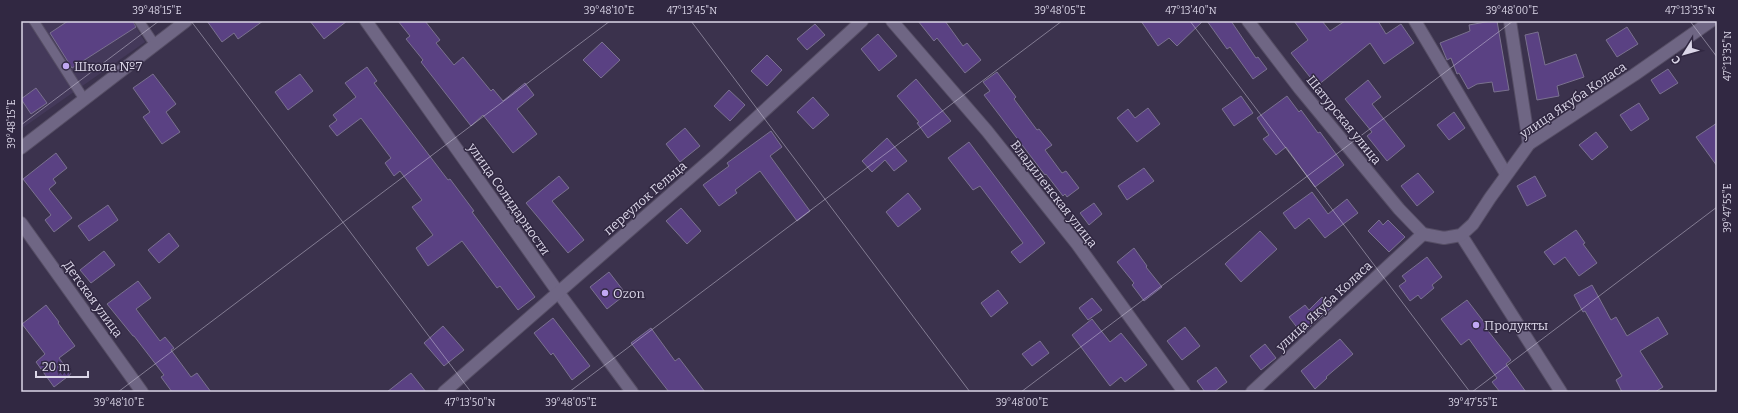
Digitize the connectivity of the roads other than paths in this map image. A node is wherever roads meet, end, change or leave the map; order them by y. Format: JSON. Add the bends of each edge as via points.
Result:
{"nodes":[{"id":1,"x":34,"y":21,"type":"edge"},
{"id":2,"x":139,"y":21,"type":"edge"},
{"id":3,"x":186,"y":21,"type":"edge"},
{"id":4,"x":366,"y":21,"type":"edge"},
{"id":5,"x":862,"y":21,"type":"edge"},
{"id":6,"x":892,"y":21,"type":"edge"},
{"id":7,"x":1248,"y":21,"type":"edge"},
{"id":8,"x":1415,"y":21,"type":"edge"},
{"id":9,"x":1510,"y":21,"type":"edge"},
{"id":10,"x":1711,"y":21,"type":"edge"},
{"id":11,"x":154,"y":45,"type":"junction"},
{"id":12,"x":84,"y":99,"type":"junction"},
{"id":13,"x":1529,"y":144,"type":"junction"},
{"id":14,"x":21,"y":148,"type":"edge"},
{"id":15,"x":1506,"y":174,"type":"junction"},
{"id":16,"x":21,"y":223,"type":"edge"},
{"id":17,"x":1424,"y":234,"type":"junction"},
{"id":18,"x":1460,"y":235,"type":"junction"},
{"id":19,"x":558,"y":292,"type":"junction"},
{"id":20,"x":142,"y":392,"type":"edge"},
{"id":21,"x":444,"y":392,"type":"edge"},
{"id":22,"x":632,"y":392,"type":"edge"},
{"id":23,"x":1184,"y":392,"type":"edge"},
{"id":24,"x":1252,"y":392,"type":"edge"},
{"id":25,"x":1561,"y":392,"type":"edge"}],
"edges":[{"from":1,"to":12,"type":"lane"},
{"from":2,"to":11,"type":"lane"},
{"from":3,"to":11,"type":"street"},
{"from":4,"to":19,"type":"street","name":"улица Солидарности"},
{"from":5,"to":19,"type":"street","name":"переулок Гельца","via":[[717,154]]},
{"from":6,"to":23,"type":"street","name":"Владиленская улица","via":[[987,131],[1072,238]]},
{"from":7,"to":17,"type":"street","name":"Шатурская улица","via":[[1394,203]]},
{"from":8,"to":15,"type":"street"},
{"from":9,"to":13,"type":"street"},
{"from":10,"to":13,"type":"street","name":"улица Якуба Коласа"},
{"from":11,"to":12,"type":"street"},
{"from":12,"to":14,"type":"street"},
{"from":13,"to":15,"type":"street","name":"улица Якуба Коласа"},
{"from":15,"to":18,"type":"street","name":"улица Якуба Коласа","via":[[1473,224]]},
{"from":16,"to":20,"type":"street","name":"Детская улица"},
{"from":17,"to":18,"type":"street","via":[[1444,238]]},
{"from":17,"to":24,"type":"street","name":"улица Якуба Коласа"},
{"from":18,"to":25,"type":"street"},
{"from":19,"to":21,"type":"street","name":"переулок Гельца"},
{"from":19,"to":22,"type":"street","name":"улица Солидарности"}]}
